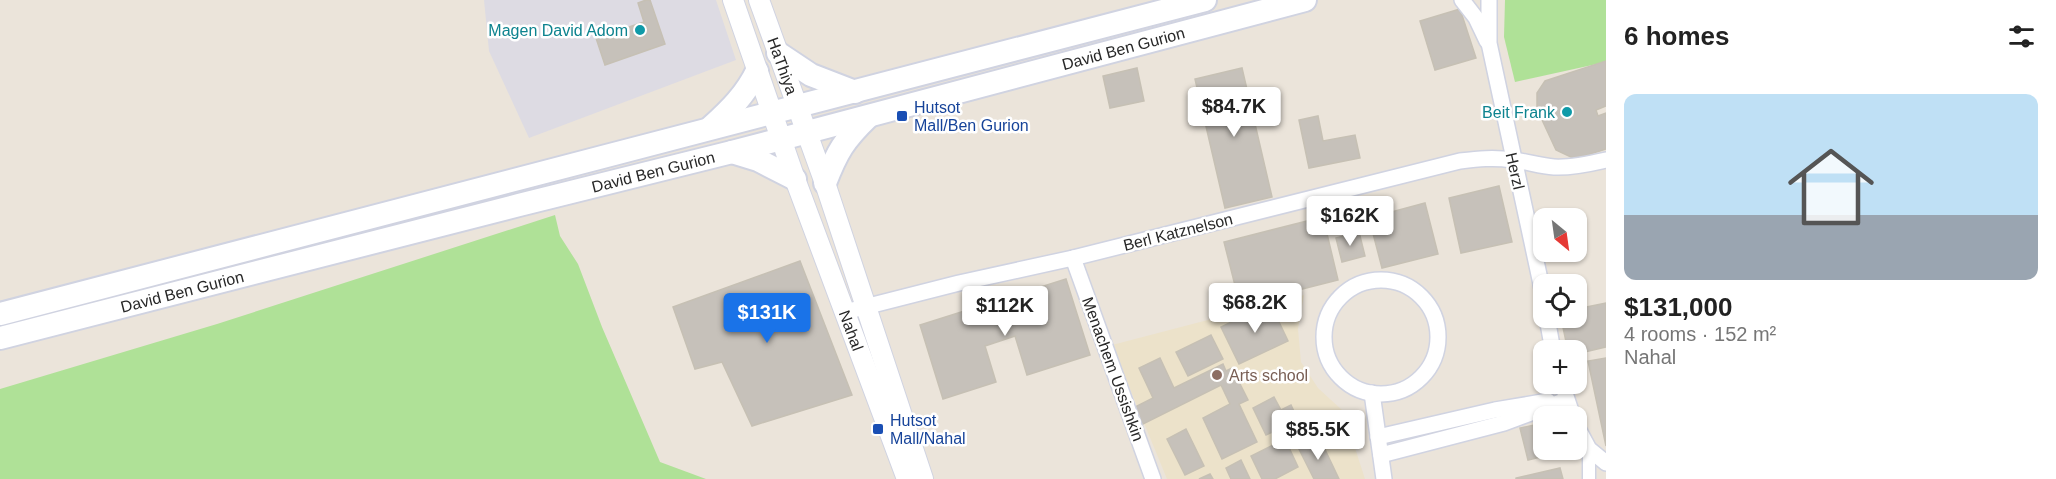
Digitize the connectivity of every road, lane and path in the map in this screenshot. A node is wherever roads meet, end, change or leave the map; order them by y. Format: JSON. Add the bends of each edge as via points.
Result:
{"nodes":[{"id":1,"x":733,"y":0,"type":"edge"},
{"id":2,"x":759,"y":0,"type":"edge"},
{"id":3,"x":1205,"y":0,"type":"edge"},
{"id":4,"x":1305,"y":0,"type":"edge"},
{"id":5,"x":1462,"y":0,"type":"edge"},
{"id":6,"x":1489,"y":0,"type":"edge"},
{"id":7,"x":1489,"y":44,"type":"junction"},
{"id":8,"x":778,"y":52,"type":"junction"},
{"id":9,"x":757,"y":71,"type":"junction"},
{"id":10,"x":855,"y":92,"type":"junction"},
{"id":11,"x":798,"y":107,"type":"junction"},
{"id":12,"x":772,"y":113,"type":"junction"},
{"id":13,"x":870,"y":116,"type":"junction"},
{"id":14,"x":708,"y":130,"type":"junction"},
{"id":15,"x":807,"y":133,"type":"junction"},
{"id":16,"x":781,"y":140,"type":"junction"},
{"id":17,"x":732,"y":152,"type":"junction"},
{"id":18,"x":1513,"y":160,"type":"junction"},
{"id":19,"x":1606,"y":160,"type":"edge"},
{"id":20,"x":795,"y":179,"type":"junction"},
{"id":21,"x":825,"y":183,"type":"junction"},
{"id":22,"x":1073,"y":258,"type":"junction"},
{"id":23,"x":1539,"y":274,"type":"edge"},
{"id":24,"x":867,"y":306,"type":"junction"},
{"id":25,"x":845,"y":312,"type":"junction"},
{"id":26,"x":0,"y":314,"type":"edge"},
{"id":27,"x":0,"y":338,"type":"edge"},
{"id":28,"x":1372,"y":393,"type":"junction"},
{"id":29,"x":1564,"y":394,"type":"edge"},
{"id":30,"x":1566,"y":400,"type":"junction"},
{"id":31,"x":1568,"y":406,"type":"edge"},
{"id":32,"x":1378,"y":437,"type":"junction"},
{"id":33,"x":1587,"y":445,"type":"edge"},
{"id":34,"x":1589,"y":449,"type":"junction"},
{"id":35,"x":1381,"y":455,"type":"junction"},
{"id":36,"x":1606,"y":463,"type":"edge"},
{"id":37,"x":907,"y":479,"type":"edge"},
{"id":38,"x":923,"y":479,"type":"edge"},
{"id":39,"x":1153,"y":479,"type":"edge"},
{"id":40,"x":1384,"y":479,"type":"edge"},
{"id":41,"x":1589,"y":479,"type":"edge"}],
"edges":[{"from":1,"to":9,"type":"street","name":"HaThiya"},
{"from":2,"to":8,"type":"street","name":"HaThiya"},
{"from":3,"to":10,"type":"main road","name":"David Ben Gurion"},
{"from":4,"to":13,"type":"main road","name":"David Ben Gurion"},
{"from":5,"to":7,"type":"street","name":"Herzl"},
{"from":6,"to":7,"type":"street","name":"Herzl"},
{"from":7,"to":18,"type":"street","name":"Herzl"},
{"from":8,"to":10,"type":"main road","via":[[811,75]]},
{"from":8,"to":11,"type":"street","name":"HaThiya"},
{"from":9,"to":12,"type":"street","name":"HaThiya"},
{"from":9,"to":14,"type":"main road","via":[[748,90]]},
{"from":10,"to":11,"type":"main road","name":"David Ben Gurion"},
{"from":11,"to":12,"type":"main road","name":"David Ben Gurion"},
{"from":11,"to":15,"type":"street","name":"HaThiya"},
{"from":12,"to":14,"type":"main road","name":"David Ben Gurion"},
{"from":12,"to":16,"type":"street","name":"Nahal"},
{"from":13,"to":15,"type":"main road","name":"David Ben Gurion"},
{"from":13,"to":21,"type":"main road","via":[[837,152]]},
{"from":14,"to":26,"type":"main road","name":"David Ben Gurion"},
{"from":15,"to":16,"type":"main road","name":"David Ben Gurion"},
{"from":15,"to":21,"type":"street","name":"Nahal"},
{"from":16,"to":17,"type":"main road","name":"David Ben Gurion"},
{"from":16,"to":20,"type":"street","name":"Nahal"},
{"from":17,"to":20,"type":"main road"},
{"from":17,"to":27,"type":"main road","name":"David Ben Gurion"},
{"from":18,"to":19,"type":"street","name":"Berl Katznelson","via":[[1556,167]]},
{"from":18,"to":22,"type":"street","name":"Berl Katznelson","via":[[1481,158],[1441,165]]},
{"from":18,"to":23,"type":"street","name":"Herzl"},
{"from":20,"to":25,"type":"street","name":"Nahal"},
{"from":21,"to":24,"type":"street","name":"Nahal"},
{"from":22,"to":24,"type":"street","name":"Berl Katznelson"},
{"from":22,"to":39,"type":"street","name":"Menachem Ussishkin"},
{"from":24,"to":25,"type":"street","name":"Berl Katznelson"},
{"from":24,"to":38,"type":"street","name":"Nahal"},
{"from":25,"to":37,"type":"street","name":"Nahal"},
{"from":28,"to":28,"type":"street","via":[[1392,393],[1411,386],[1435,356],[1435,316],[1425,300],[1409,287],[1392,281],[1374,280],[1357,285],[1331,310],[1325,327],[1325,345],[1335,370],[1355,388]]},
{"from":28,"to":32,"type":"street"},
{"from":29,"to":30,"type":"street"},
{"from":30,"to":31,"type":"street"},
{"from":30,"to":32,"type":"street","via":[[1536,402]]},
{"from":30,"to":35,"type":"street","via":[[1504,423]]},
{"from":32,"to":35,"type":"street"},
{"from":33,"to":34,"type":"street"},
{"from":34,"to":36,"type":"street"},
{"from":34,"to":41,"type":"street"},
{"from":35,"to":40,"type":"street"}]}
